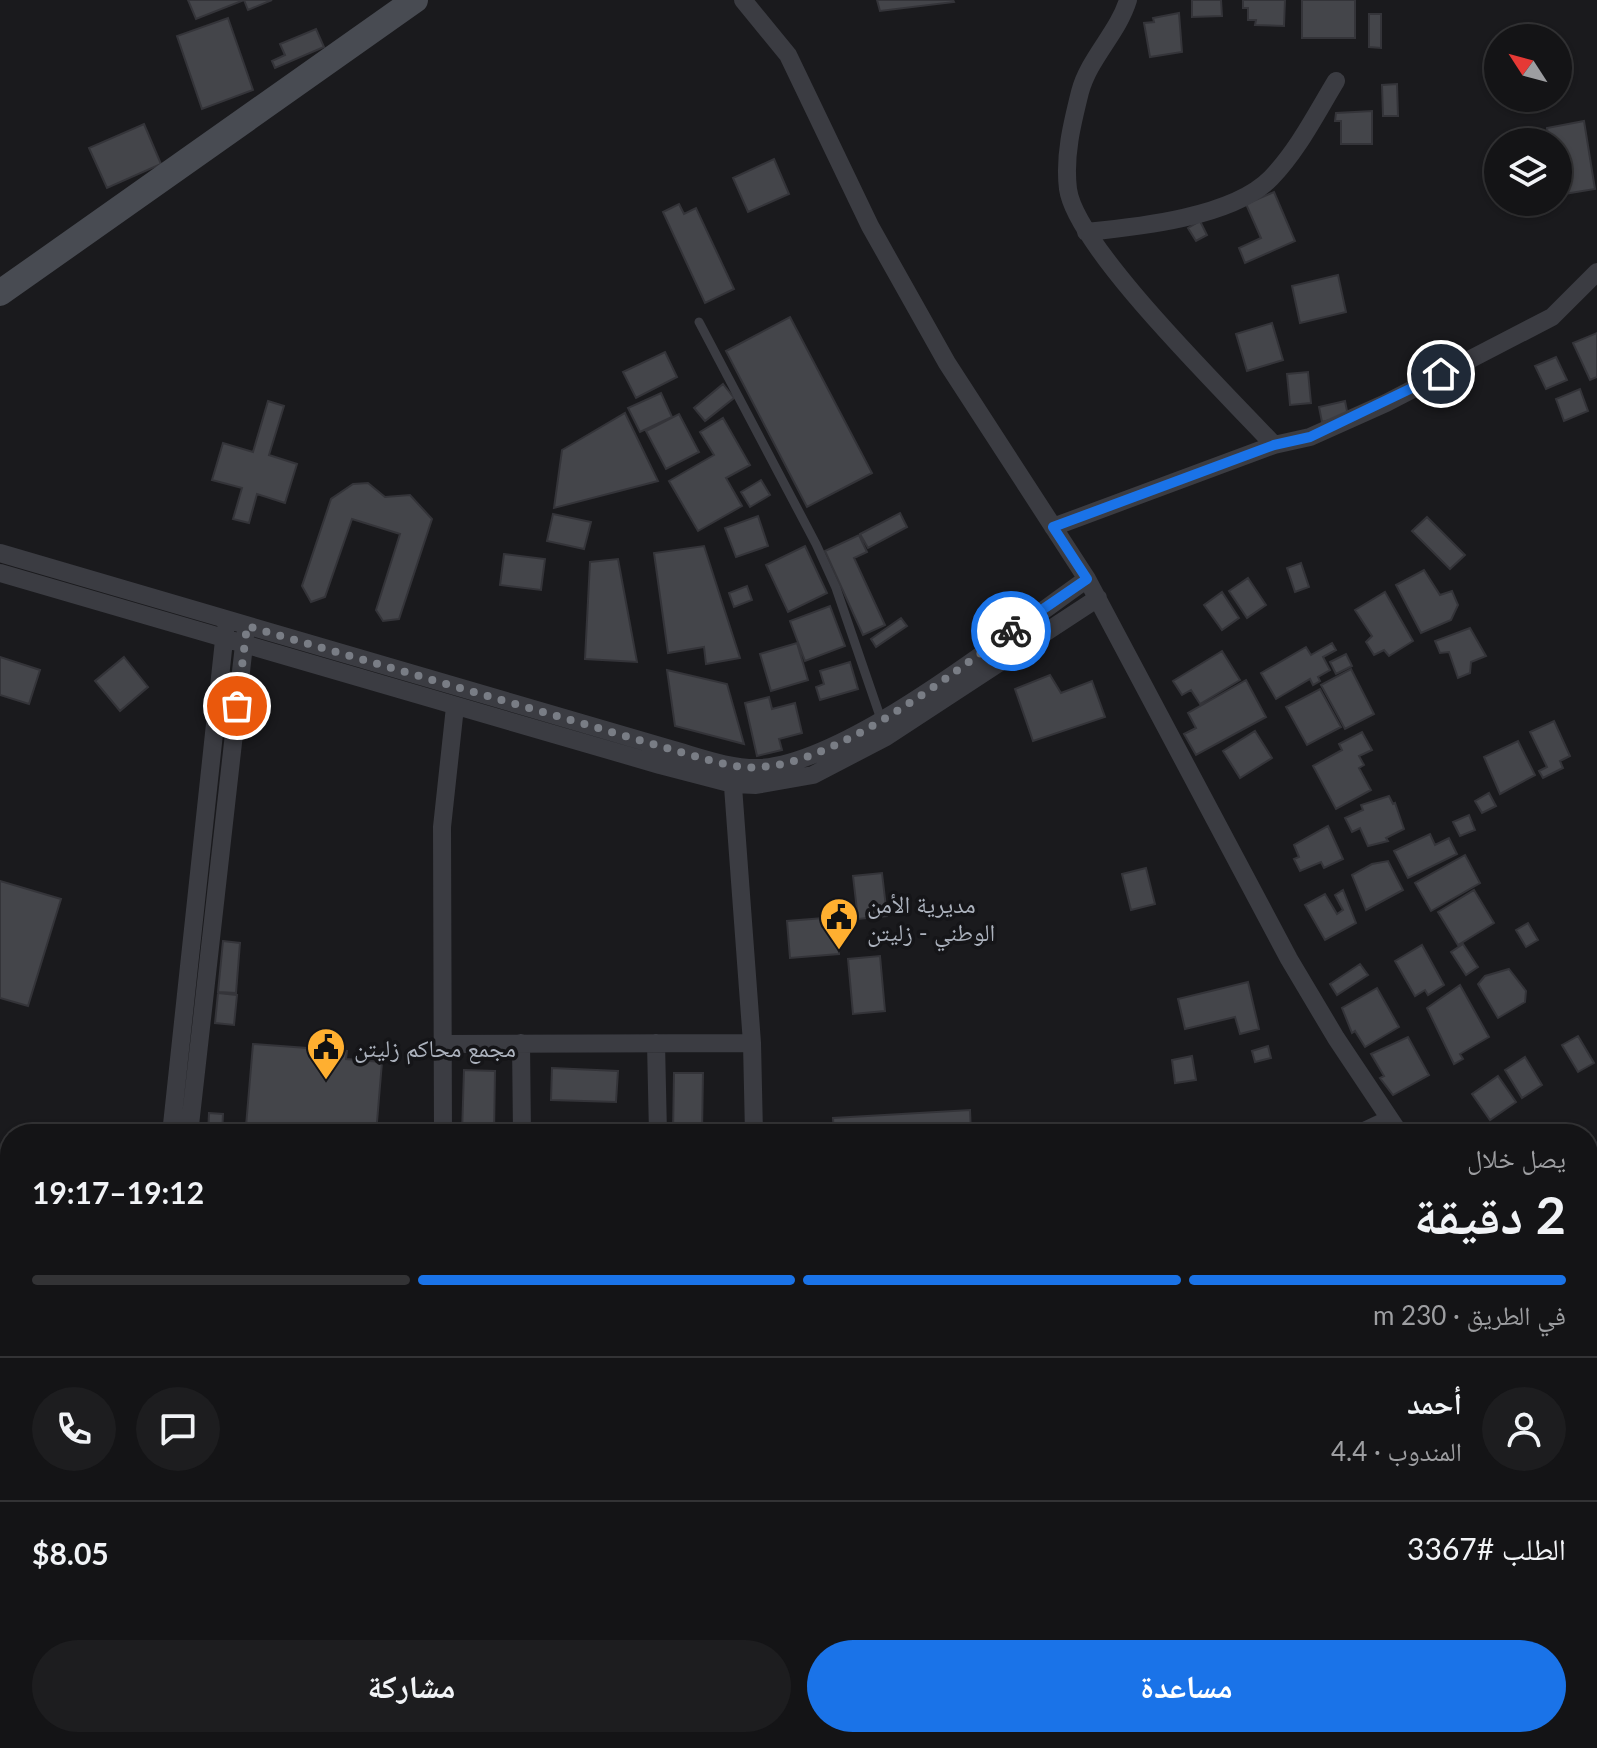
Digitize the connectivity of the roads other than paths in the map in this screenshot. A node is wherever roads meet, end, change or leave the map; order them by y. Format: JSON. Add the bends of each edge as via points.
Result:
{"nodes":[{"id":1,"x":415,"y":0,"type":"edge"},
{"id":2,"x":743,"y":0,"type":"edge"},
{"id":3,"x":1128,"y":0,"type":"edge"},
{"id":4,"x":1336,"y":81,"type":"dead end"},
{"id":5,"x":1086,"y":232,"type":"junction"},
{"id":6,"x":1597,"y":272,"type":"edge"},
{"id":7,"x":0,"y":293,"type":"edge"},
{"id":8,"x":699,"y":322,"type":"dead end"},
{"id":9,"x":1274,"y":445,"type":"junction"},
{"id":10,"x":1053,"y":527,"type":"junction"},
{"id":11,"x":0,"y":553,"type":"edge"},
{"id":12,"x":0,"y":573,"type":"edge"},
{"id":13,"x":1087,"y":579,"type":"junction"},
{"id":14,"x":1098,"y":598,"type":"junction"},
{"id":15,"x":226,"y":620,"type":"junction"},
{"id":16,"x":246,"y":636,"type":"junction"},
{"id":17,"x":224,"y":639,"type":"junction"},
{"id":18,"x":455,"y":707,"type":"junction"},
{"id":19,"x":884,"y":728,"type":"junction"},
{"id":20,"x":732,"y":775,"type":"junction"},
{"id":21,"x":201,"y":948,"type":"junction"},
{"id":22,"x":521,"y":1043,"type":"junction"},
{"id":23,"x":656,"y":1043,"type":"junction"},
{"id":24,"x":752,"y":1043,"type":"junction"},
{"id":25,"x":442,"y":1044,"type":"junction"},
{"id":26,"x":173,"y":1124,"type":"edge"},
{"id":27,"x":190,"y":1124,"type":"edge"},
{"id":28,"x":443,"y":1124,"type":"edge"},
{"id":29,"x":522,"y":1124,"type":"edge"},
{"id":30,"x":658,"y":1124,"type":"edge"},
{"id":31,"x":754,"y":1124,"type":"edge"},
{"id":32,"x":1394,"y":1124,"type":"edge"}],
"edges":[{"from":1,"to":7,"type":"street"},
{"from":2,"to":10,"type":"street","via":[[788,55],[870,226],[947,363]]},
{"from":3,"to":5,"type":"street","via":[[1081,87],[1067,151],[1068,190]]},
{"from":4,"to":5,"type":"street","via":[[1294,151],[1252,193],[1139,227]]},
{"from":5,"to":9,"type":"street","via":[[1106,261]]},
{"from":6,"to":9,"type":"street","via":[[1552,317],[1361,414],[1310,437]]},
{"from":8,"to":19,"type":"lane","via":[[816,544]]},
{"from":9,"to":10,"type":"street"},
{"from":10,"to":13,"type":"street"},
{"from":11,"to":15,"type":"street"},
{"from":12,"to":17,"type":"street"},
{"from":13,"to":14,"type":"street"},
{"from":13,"to":19,"type":"street"},
{"from":14,"to":19,"type":"street"},
{"from":14,"to":32,"type":"street","via":[[1289,959]]},
{"from":15,"to":16,"type":"street"},
{"from":15,"to":17,"type":"street"},
{"from":16,"to":17,"type":"street"},
{"from":16,"to":18,"type":"street"},
{"from":16,"to":20,"type":"street"},
{"from":16,"to":21,"type":"street"},
{"from":17,"to":21,"type":"street"},
{"from":18,"to":20,"type":"street"},
{"from":18,"to":25,"type":"street","via":[[442,827]]},
{"from":19,"to":20,"type":"street","via":[[808,757]]},
{"from":20,"to":24,"type":"street"},
{"from":21,"to":26,"type":"street"},
{"from":21,"to":27,"type":"street"},
{"from":22,"to":23,"type":"street"},
{"from":22,"to":25,"type":"street"},
{"from":22,"to":29,"type":"street"},
{"from":23,"to":24,"type":"street"},
{"from":23,"to":30,"type":"street"},
{"from":24,"to":31,"type":"street"},
{"from":25,"to":28,"type":"street"}]}
